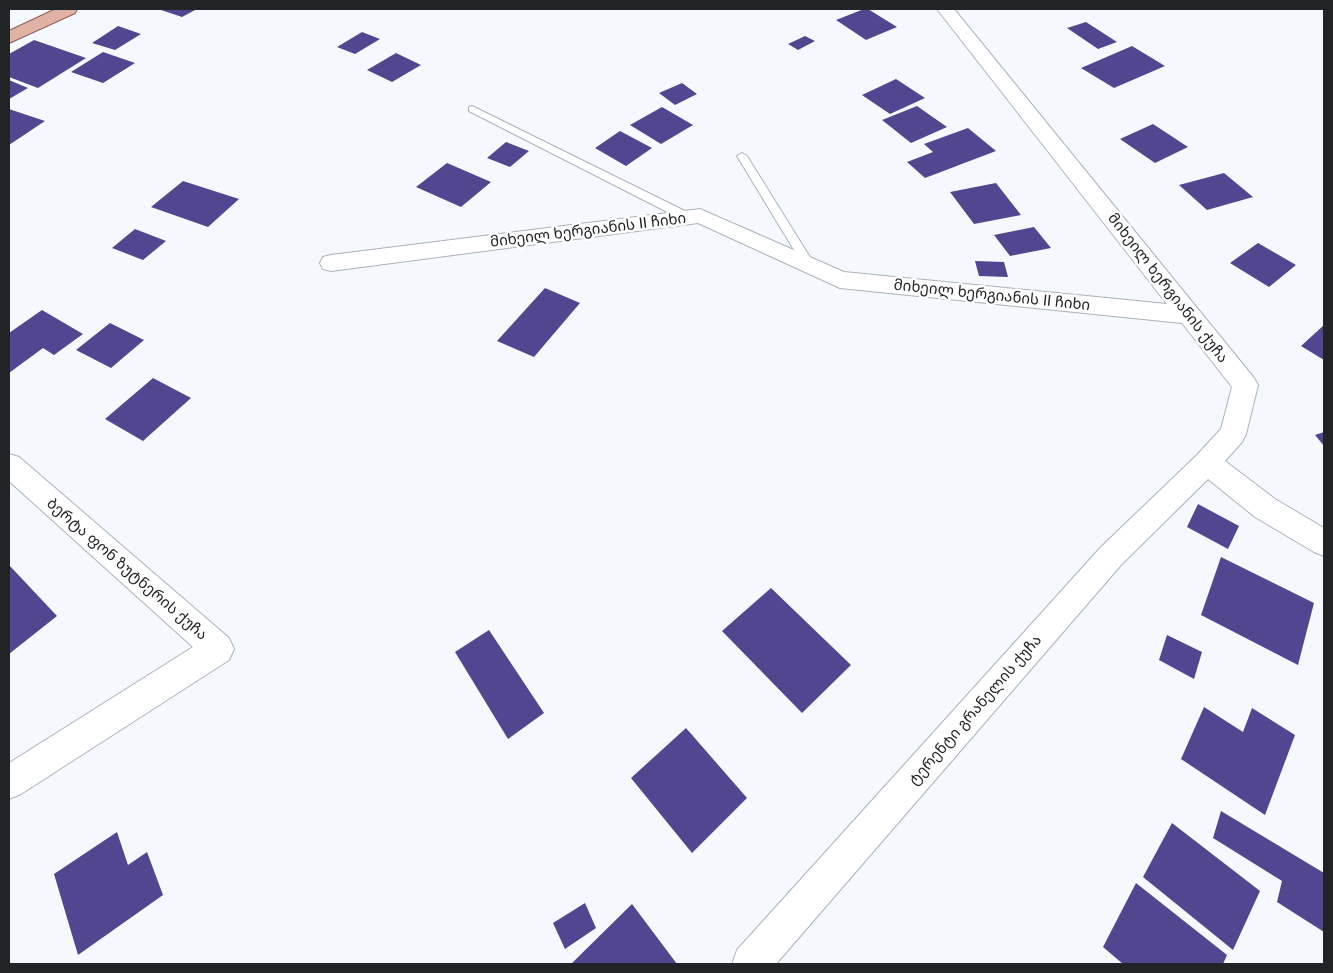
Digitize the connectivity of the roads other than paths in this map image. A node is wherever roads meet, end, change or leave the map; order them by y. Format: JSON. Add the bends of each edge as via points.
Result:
{"nodes":[{"id":1,"x":69,"y":9,"type":"edge"},
{"id":2,"x":945,"y":9,"type":"edge"},
{"id":3,"x":9,"y":38,"type":"edge"},
{"id":4,"x":472,"y":109,"type":"dead end"},
{"id":5,"x":742,"y":156,"type":"dead end"},
{"id":6,"x":687,"y":217,"type":"junction"},
{"id":7,"x":331,"y":263,"type":"dead end"},
{"id":8,"x":809,"y":265,"type":"junction"},
{"id":9,"x":1190,"y":315,"type":"junction"},
{"id":10,"x":1206,"y":463,"type":"junction"},
{"id":11,"x":9,"y":465,"type":"edge"},
{"id":12,"x":1324,"y":543,"type":"edge"},
{"id":13,"x":9,"y":782,"type":"edge"},
{"id":14,"x":752,"y":964,"type":"edge"}],
"edges":[{"from":1,"to":3,"type":"main road"},
{"from":2,"to":9,"type":"street","name":"მიხეილ ხერგიანის ქუჩა"},
{"from":4,"to":6,"type":"lane"},
{"from":5,"to":8,"type":"lane"},
{"from":6,"to":7,"type":"street","name":"მიხეილ ხერგიანის II ჩიხი"},
{"from":6,"to":8,"type":"street","name":"მიხეილ ხერგიანის II ჩიხი","via":[[700,216]]},
{"from":8,"to":9,"type":"street","name":"მიხეილ ხერგიანის II ჩიხი","via":[[840,280]]},
{"from":9,"to":10,"type":"street","name":"მიხეილ ხერგიანის ქუჩა","via":[[1245,385],[1234,434]]},
{"from":10,"to":12,"type":"street","via":[[1265,508]]},
{"from":10,"to":14,"type":"street","name":"ტერენტი გრანელის ქუჩა","via":[[1110,556]]},
{"from":11,"to":13,"type":"street","name":"ბერტა ფონ ზუტნერის ქუჩა","via":[[218,650]]}]}
